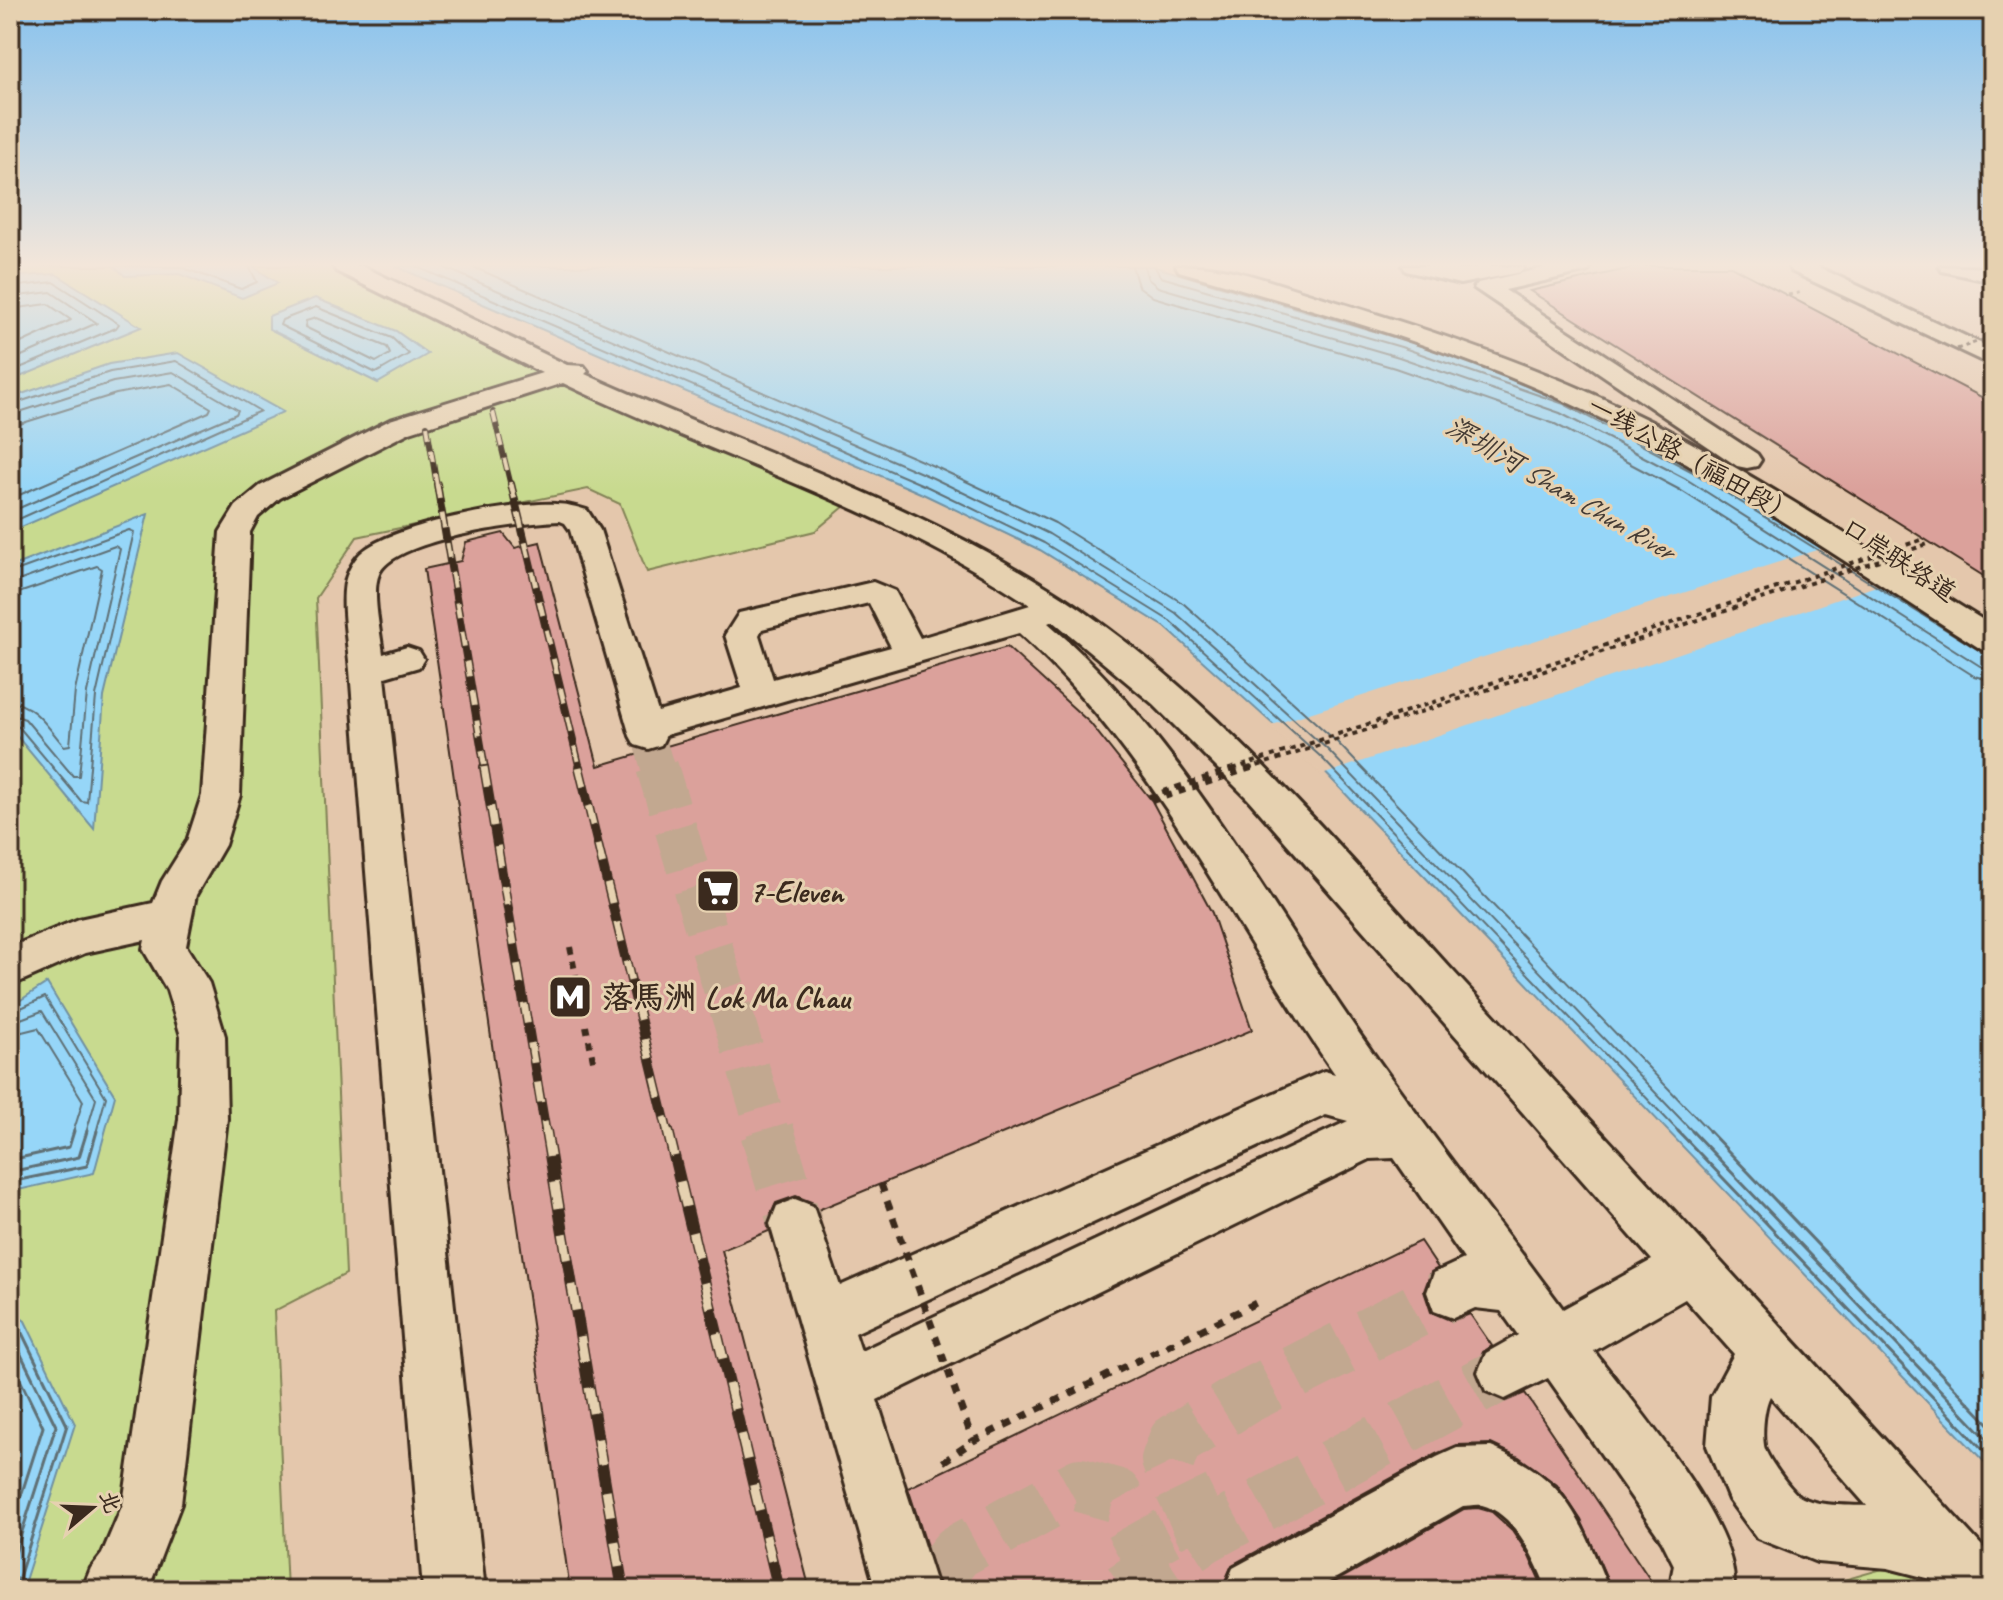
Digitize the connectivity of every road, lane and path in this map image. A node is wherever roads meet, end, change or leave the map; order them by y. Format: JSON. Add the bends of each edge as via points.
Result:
{"nodes":[{"id":1,"x":504,"y":341,"type":"edge"},
{"id":2,"x":1432,"y":341,"type":"edge"},
{"id":3,"x":1566,"y":341,"type":"edge"},
{"id":4,"x":1991,"y":348,"type":"edge"},
{"id":5,"x":1957,"y":349,"type":"dead end"},
{"id":6,"x":571,"y":372,"type":"junction"},
{"id":7,"x":1924,"y":539,"type":"dead end"},
{"id":8,"x":1931,"y":543,"type":"dead end"},
{"id":9,"x":1040,"y":614,"type":"junction"},
{"id":10,"x":1993,"y":619,"type":"edge"},
{"id":11,"x":1993,"y":641,"type":"edge"},
{"id":12,"x":911,"y":653,"type":"junction"},
{"id":13,"x":407,"y":659,"type":"dead end"},
{"id":14,"x":367,"y":670,"type":"junction"},
{"id":15,"x":761,"y":695,"type":"junction"},
{"id":16,"x":170,"y":917,"type":"junction"},
{"id":17,"x":570,"y":947,"type":"dead end"},
{"id":18,"x":10,"y":967,"type":"edge"},
{"id":19,"x":577,"y":981,"type":"dead end"},
{"id":20,"x":586,"y":1026,"type":"dead end"},
{"id":21,"x":594,"y":1065,"type":"dead end"},
{"id":22,"x":1404,"y":1135,"type":"junction"},
{"id":23,"x":881,"y":1184,"type":"dead end"},
{"id":24,"x":795,"y":1224,"type":"tunnel mouth"},
{"id":25,"x":1692,"y":1266,"type":"junction"},
{"id":26,"x":1513,"y":1286,"type":"junction"},
{"id":27,"x":1453,"y":1292,"type":"tunnel mouth"},
{"id":28,"x":1262,"y":1300,"type":"dead end"},
{"id":29,"x":824,"y":1320,"type":"junction"},
{"id":30,"x":1556,"y":1344,"type":"junction"},
{"id":31,"x":1766,"y":1351,"type":"junction"},
{"id":32,"x":1505,"y":1372,"type":"tunnel mouth"},
{"id":33,"x":845,"y":1387,"type":"junction"},
{"id":34,"x":973,"y":1441,"type":"junction"},
{"id":35,"x":943,"y":1462,"type":"dead end"},
{"id":36,"x":1965,"y":1572,"type":"edge"},
{"id":37,"x":923,"y":1586,"type":"edge"},
{"id":38,"x":113,"y":1590,"type":"edge"},
{"id":39,"x":454,"y":1590,"type":"edge"},
{"id":40,"x":1255,"y":1590,"type":"edge"},
{"id":41,"x":1578,"y":1590,"type":"edge"},
{"id":42,"x":1700,"y":1590,"type":"edge"}],
"edges":[{"from":1,"to":6,"type":"street"},
{"from":2,"to":11,"type":"street","name":"一线公路（福田段）","via":[[1596,405],[1755,491]]},
{"from":3,"to":10,"type":"street","name":"口岸联络道"},
{"from":4,"to":5,"type":"path","bridge":true},
{"from":6,"to":9,"type":"street","via":[[952,543]]},
{"from":6,"to":16,"type":"street","via":[[400,426],[270,492],[246,512],[235,532],[221,795],[205,845],[176,893]]},
{"from":7,"to":8,"type":"path","bridge":true,"via":[[1150,799]]},
{"from":9,"to":12,"type":"street"},
{"from":9,"to":22,"type":"street","via":[[1154,759]]},
{"from":9,"to":25,"type":"street","via":[[1137,668],[1199,725]]},
{"from":12,"to":15,"type":"street"},
{"from":12,"to":15,"type":"street","via":[[884,598],[873,592],[751,621],[742,635]]},
{"from":13,"to":14,"type":"street"},
{"from":14,"to":15,"type":"street","via":[[360,584],[375,556],[406,541],[453,529],[529,512],[567,512],[585,530],[647,732]]},
{"from":14,"to":39,"type":"street"},
{"from":16,"to":18,"type":"street","via":[[79,937]]},
{"from":16,"to":38,"type":"street","via":[[164,949],[187,983],[203,1036],[203,1119],[152,1504]]},
{"from":17,"to":19,"type":"path"},
{"from":20,"to":21,"type":"path"},
{"from":22,"to":26,"type":"street"},
{"from":22,"to":29,"type":"street","via":[[1365,1103],[1324,1093]]},
{"from":22,"to":33,"type":"street","via":[[1367,1136]]},
{"from":23,"to":34,"type":"path","bridge":true},
{"from":24,"to":29,"type":"street"},
{"from":25,"to":30,"type":"street"},
{"from":25,"to":31,"type":"street"},
{"from":26,"to":27,"type":"street","via":[[1471,1282]]},
{"from":26,"to":30,"type":"street"},
{"from":28,"to":34,"type":"path"},
{"from":29,"to":33,"type":"street"},
{"from":30,"to":32,"type":"street"},
{"from":30,"to":42,"type":"street","via":[[1683,1520],[1704,1562]]},
{"from":31,"to":36,"type":"street"},
{"from":31,"to":36,"type":"street","via":[[1739,1397],[1735,1446],[1749,1480],[1778,1517],[1817,1532],[1888,1538]]},
{"from":33,"to":37,"type":"street","via":[[899,1575]]},
{"from":34,"to":35,"type":"path"},
{"from":40,"to":41,"type":"street","via":[[1457,1477],[1491,1476],[1533,1504],[1558,1539]]}]}
